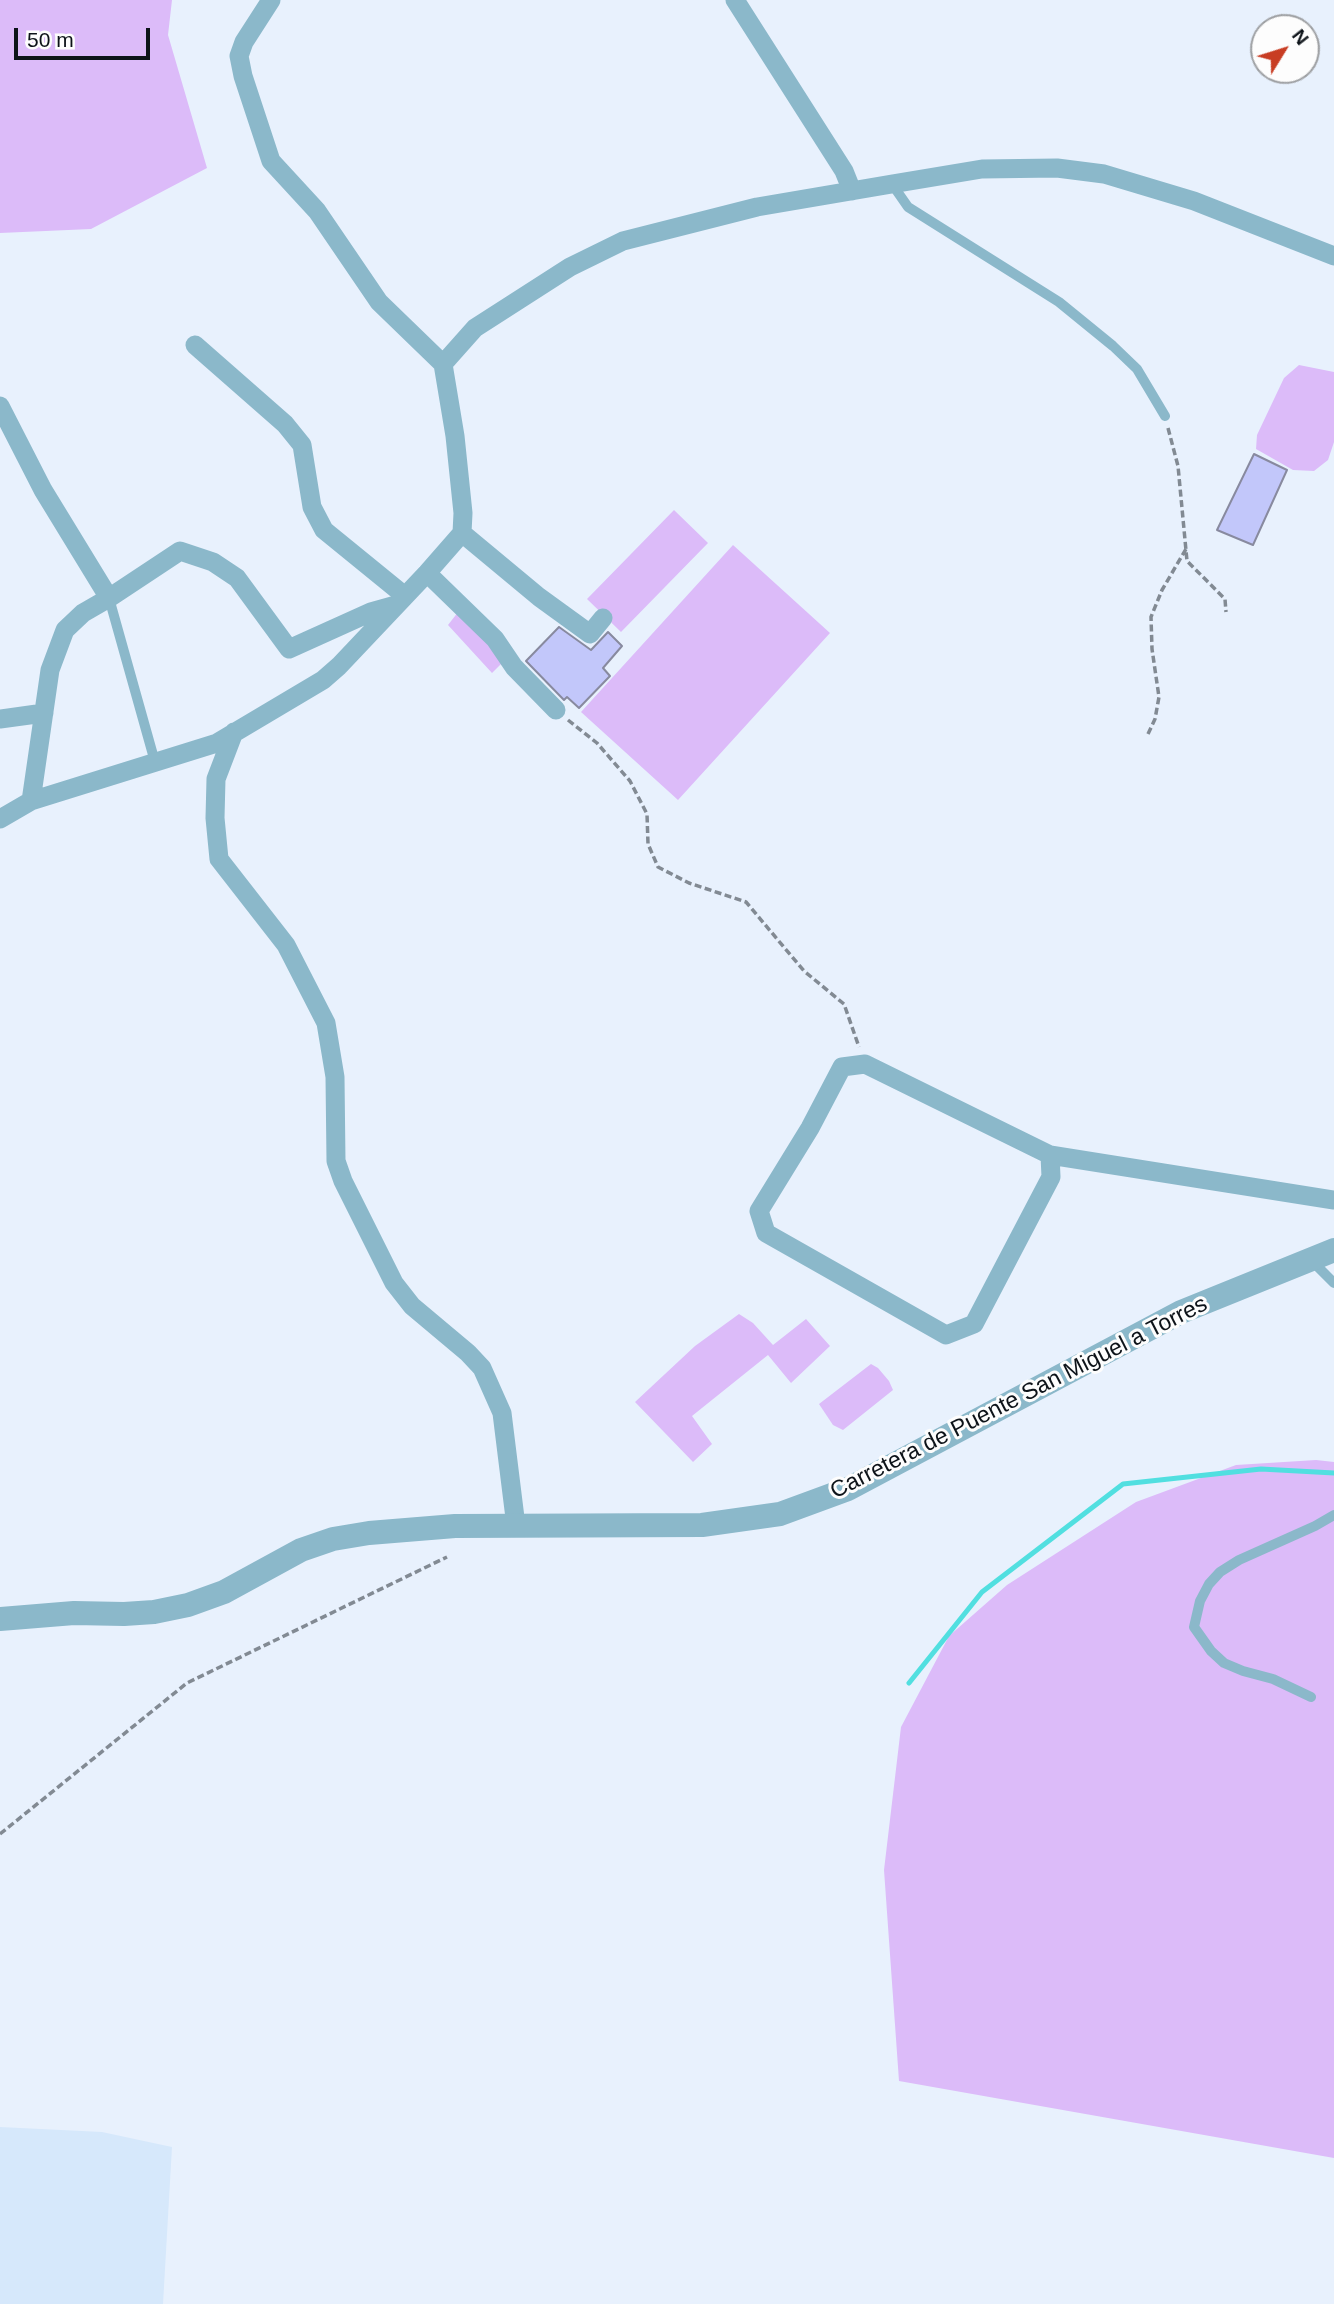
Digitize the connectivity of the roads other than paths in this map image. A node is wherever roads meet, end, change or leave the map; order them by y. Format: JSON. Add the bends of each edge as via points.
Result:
{"nodes":[{"id":1,"x":271,"y":0,"type":"edge"},
{"id":2,"x":735,"y":0,"type":"edge"},
{"id":3,"x":892,"y":184,"type":"junction"},
{"id":4,"x":852,"y":191,"type":"junction"},
{"id":5,"x":1334,"y":256,"type":"edge"},
{"id":6,"x":195,"y":345,"type":"dead end"},
{"id":7,"x":443,"y":364,"type":"junction"},
{"id":8,"x":0,"y":406,"type":"edge"},
{"id":9,"x":1165,"y":416,"type":"road end"},
{"id":10,"x":462,"y":533,"type":"junction"},
{"id":11,"x":428,"y":573,"type":"junction"},
{"id":12,"x":109,"y":598,"type":"junction"},
{"id":13,"x":401,"y":600,"type":"junction"},
{"id":14,"x":603,"y":618,"type":"dead end"},
{"id":15,"x":556,"y":710,"type":"road end"},
{"id":16,"x":44,"y":713,"type":"junction"},
{"id":17,"x":0,"y":719,"type":"edge"},
{"id":18,"x":234,"y":732,"type":"junction"},
{"id":19,"x":155,"y":762,"type":"junction"},
{"id":20,"x":31,"y":801,"type":"junction"},
{"id":21,"x":0,"y":819,"type":"edge"},
{"id":22,"x":1050,"y":1155,"type":"junction"},
{"id":23,"x":1334,"y":1201,"type":"edge"},
{"id":24,"x":1334,"y":1250,"type":"edge"},
{"id":25,"x":1311,"y":1260,"type":"junction"},
{"id":26,"x":1334,"y":1283,"type":"edge"},
{"id":27,"x":1334,"y":1515,"type":"edge"},
{"id":28,"x":516,"y":1526,"type":"junction"},
{"id":29,"x":0,"y":1619,"type":"edge"},
{"id":30,"x":1311,"y":1697,"type":"dead end"}],
"edges":[{"from":1,"to":7,"type":"street","via":[[239,56],[271,162],[317,211],[379,302]]},
{"from":2,"to":4,"type":"street","via":[[844,171]]},
{"from":3,"to":4,"type":"street"},
{"from":3,"to":5,"type":"street","via":[[982,169],[1057,168],[1104,174],[1194,201]]},
{"from":3,"to":9,"type":"lane","via":[[908,207],[1059,302],[1113,346],[1137,369]]},
{"from":4,"to":7,"type":"street","via":[[757,207],[623,241],[570,267],[474,328]]},
{"from":6,"to":13,"type":"street","via":[[285,424],[302,445],[312,508],[324,530]]},
{"from":7,"to":10,"type":"street","via":[[455,436]]},
{"from":8,"to":12,"type":"street","via":[[43,490]]},
{"from":10,"to":11,"type":"street"},
{"from":10,"to":14,"type":"street","via":[[590,634]]},
{"from":11,"to":13,"type":"street"},
{"from":11,"to":15,"type":"street","via":[[495,639],[514,667]]},
{"from":12,"to":13,"type":"street","via":[[180,551],[213,562],[237,578],[289,649]]},
{"from":12,"to":16,"type":"street","via":[[65,630],[50,670]]},
{"from":12,"to":19,"type":"lane"},
{"from":13,"to":18,"type":"street","via":[[323,680]]},
{"from":16,"to":17,"type":"street"},
{"from":16,"to":20,"type":"street"},
{"from":18,"to":19,"type":"street","via":[[217,743]]},
{"from":18,"to":28,"type":"street","via":[[216,779],[219,859],[286,945],[326,1023],[335,1077],[336,1160],[394,1283],[412,1306],[482,1368],[502,1413]]},
{"from":19,"to":20,"type":"street"},
{"from":20,"to":21,"type":"street"},
{"from":22,"to":22,"type":"street","via":[[865,1065],[842,1067],[759,1211],[766,1233],[946,1335],[974,1324],[1051,1177]]},
{"from":22,"to":23,"type":"street"},
{"from":24,"to":25,"type":"street","name":"Carretera de Puente San Miguel a Torres"},
{"from":25,"to":26,"type":"lane"},
{"from":25,"to":28,"type":"street","name":"Carretera de Puente San Miguel a Torres","via":[[1181,1312],[848,1489],[780,1514],[702,1525]]},
{"from":27,"to":30,"type":"lane","via":[[1220,1572],[1200,1601],[1194,1627],[1224,1663]]},
{"from":28,"to":29,"type":"street","name":"Carretera de Puente San Miguel a Torres","via":[[455,1526],[333,1539],[301,1550],[224,1592],[155,1612]]}]}
